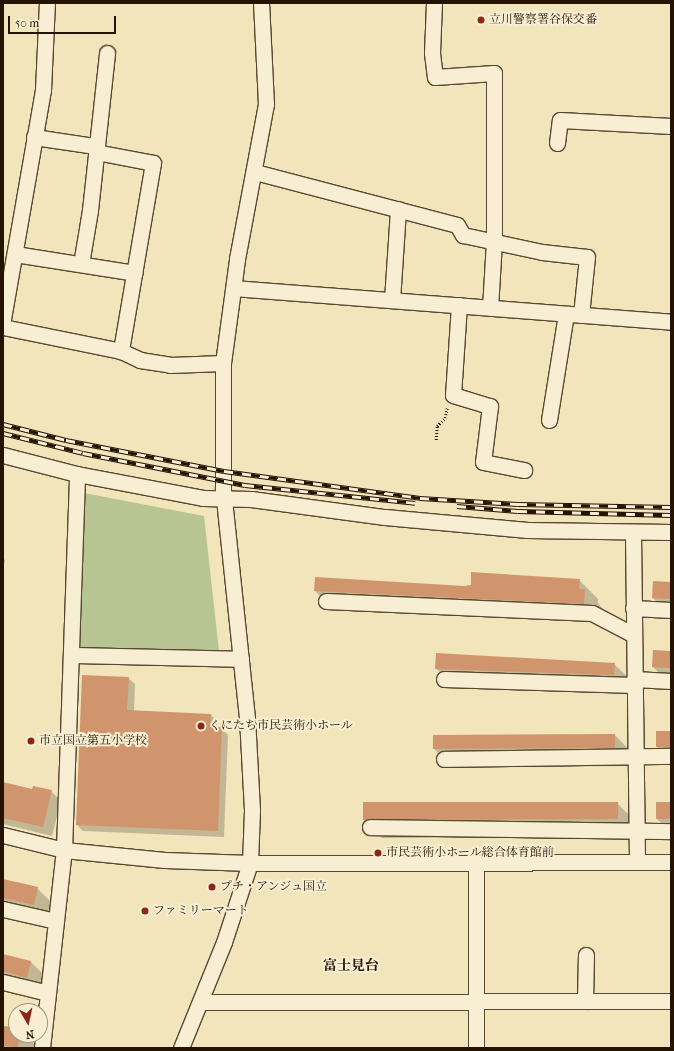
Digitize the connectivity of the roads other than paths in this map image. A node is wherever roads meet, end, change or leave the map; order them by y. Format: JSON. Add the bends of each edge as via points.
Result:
{"nodes":[{"id":1,"x":47,"y":3,"type":"edge"},
{"id":2,"x":261,"y":3,"type":"edge"},
{"id":3,"x":434,"y":3,"type":"edge"},
{"id":4,"x":107,"y":53,"type":"dead end"},
{"id":5,"x":671,"y":126,"type":"edge"},
{"id":6,"x":34,"y":137,"type":"junction"},
{"id":7,"x":558,"y":142,"type":"dead end"},
{"id":8,"x":96,"y":149,"type":"junction"},
{"id":9,"x":254,"y":172,"type":"junction"},
{"id":10,"x":398,"y":209,"type":"junction"},
{"id":11,"x":494,"y":241,"type":"junction"},
{"id":12,"x":15,"y":254,"type":"junction"},
{"id":13,"x":81,"y":264,"type":"junction"},
{"id":14,"x":135,"y":273,"type":"junction"},
{"id":15,"x":234,"y":288,"type":"junction"},
{"id":16,"x":5,"y":289,"type":"edge"},
{"id":17,"x":392,"y":300,"type":"junction"},
{"id":18,"x":460,"y":305,"type":"junction"},
{"id":19,"x":490,"y":308,"type":"junction"},
{"id":20,"x":573,"y":314,"type":"junction"},
{"id":21,"x":3,"y":319,"type":"edge"},
{"id":22,"x":671,"y":322,"type":"edge"},
{"id":23,"x":3,"y":327,"type":"edge"},
{"id":24,"x":122,"y":351,"type":"junction"},
{"id":25,"x":223,"y":363,"type":"junction"},
{"id":26,"x":549,"y":420,"type":"dead end"},
{"id":27,"x":3,"y":455,"type":"edge"},
{"id":28,"x":524,"y":470,"type":"dead end"},
{"id":29,"x":77,"y":474,"type":"junction"},
{"id":30,"x":224,"y":500,"type":"junction"},
{"id":31,"x":671,"y":532,"type":"edge"},
{"id":32,"x":633,"y":533,"type":"junction"},
{"id":33,"x":326,"y":601,"type":"dead end"},
{"id":34,"x":633,"y":608,"type":"junction"},
{"id":35,"x":671,"y":610,"type":"edge"},
{"id":36,"x":634,"y":635,"type":"junction"},
{"id":37,"x":71,"y":655,"type":"junction"},
{"id":38,"x":241,"y":659,"type":"junction"},
{"id":39,"x":444,"y":679,"type":"dead end"},
{"id":40,"x":671,"y":681,"type":"edge"},
{"id":41,"x":634,"y":682,"type":"junction"},
{"id":42,"x":671,"y":756,"type":"edge"},
{"id":43,"x":634,"y":757,"type":"junction"},
{"id":44,"x":444,"y":759,"type":"dead end"},
{"id":45,"x":370,"y":827,"type":"dead end"},
{"id":46,"x":671,"y":831,"type":"edge"},
{"id":47,"x":636,"y":832,"type":"junction"},
{"id":48,"x":3,"y":835,"type":"edge"},
{"id":49,"x":64,"y":850,"type":"junction"},
{"id":50,"x":476,"y":862,"type":"junction"},
{"id":51,"x":637,"y":862,"type":"junction"},
{"id":52,"x":671,"y":862,"type":"edge"},
{"id":53,"x":250,"y":863,"type":"junction"},
{"id":54,"x":3,"y":909,"type":"edge"},
{"id":55,"x":56,"y":921,"type":"junction"},
{"id":56,"x":586,"y":955,"type":"dead end"},
{"id":57,"x":3,"y":982,"type":"edge"},
{"id":58,"x":48,"y":993,"type":"junction"},
{"id":59,"x":585,"y":1001,"type":"junction"},
{"id":60,"x":671,"y":1001,"type":"edge"},
{"id":61,"x":201,"y":1002,"type":"junction"},
{"id":62,"x":476,"y":1002,"type":"junction"},
{"id":63,"x":42,"y":1048,"type":"edge"},
{"id":64,"x":181,"y":1048,"type":"edge"},
{"id":65,"x":476,"y":1048,"type":"edge"}],
"edges":[{"from":1,"to":6,"type":"street","via":[[43,90]]},
{"from":2,"to":9,"type":"street","via":[[266,104]]},
{"from":3,"to":11,"type":"street","via":[[432,53],[435,77],[494,73]]},
{"from":4,"to":8,"type":"street","via":[[105,92]]},
{"from":5,"to":7,"type":"street","via":[[560,120]]},
{"from":6,"to":8,"type":"street"},
{"from":6,"to":12,"type":"street"},
{"from":8,"to":13,"type":"street"},
{"from":8,"to":14,"type":"street","via":[[153,163]]},
{"from":9,"to":10,"type":"street"},
{"from":9,"to":15,"type":"street"},
{"from":10,"to":11,"type":"street","via":[[457,225],[463,235]]},
{"from":10,"to":17,"type":"street"},
{"from":11,"to":19,"type":"street"},
{"from":11,"to":20,"type":"street","via":[[542,252],[587,257]]},
{"from":12,"to":13,"type":"street"},
{"from":12,"to":16,"type":"street"},
{"from":13,"to":14,"type":"street"},
{"from":14,"to":24,"type":"street"},
{"from":15,"to":17,"type":"street"},
{"from":15,"to":25,"type":"street"},
{"from":16,"to":21,"type":"street"},
{"from":17,"to":18,"type":"street"},
{"from":18,"to":19,"type":"street"},
{"from":18,"to":28,"type":"street","via":[[453,395],[490,406],[483,462]]},
{"from":19,"to":20,"type":"street"},
{"from":20,"to":22,"type":"street"},
{"from":20,"to":26,"type":"street"},
{"from":23,"to":24,"type":"street"},
{"from":24,"to":25,"type":"street","via":[[140,360],[170,365]]},
{"from":25,"to":30,"type":"street"},
{"from":27,"to":29,"type":"street"},
{"from":29,"to":30,"type":"street"},
{"from":29,"to":37,"type":"street"},
{"from":30,"to":32,"type":"street","via":[[251,499],[385,517],[527,530]]},
{"from":30,"to":38,"type":"street"},
{"from":31,"to":32,"type":"street"},
{"from":32,"to":34,"type":"street"},
{"from":33,"to":36,"type":"street","via":[[592,613]]},
{"from":34,"to":35,"type":"street"},
{"from":34,"to":36,"type":"street"},
{"from":36,"to":41,"type":"street"},
{"from":37,"to":38,"type":"street"},
{"from":37,"to":49,"type":"street"},
{"from":38,"to":53,"type":"street","via":[[252,810]]},
{"from":39,"to":41,"type":"street"},
{"from":40,"to":41,"type":"street"},
{"from":41,"to":43,"type":"street"},
{"from":42,"to":43,"type":"street"},
{"from":43,"to":44,"type":"street"},
{"from":43,"to":47,"type":"street"},
{"from":45,"to":47,"type":"street"},
{"from":46,"to":47,"type":"street"},
{"from":47,"to":51,"type":"street"},
{"from":48,"to":49,"type":"street"},
{"from":49,"to":53,"type":"street","via":[[164,860]]},
{"from":49,"to":55,"type":"street"},
{"from":50,"to":51,"type":"street"},
{"from":50,"to":53,"type":"street"},
{"from":50,"to":62,"type":"street"},
{"from":51,"to":52,"type":"street"},
{"from":53,"to":61,"type":"street","via":[[239,902]]},
{"from":54,"to":55,"type":"street"},
{"from":55,"to":58,"type":"street"},
{"from":56,"to":59,"type":"street"},
{"from":57,"to":58,"type":"street"},
{"from":58,"to":63,"type":"street"},
{"from":59,"to":60,"type":"street"},
{"from":59,"to":62,"type":"street"},
{"from":61,"to":62,"type":"street"},
{"from":61,"to":64,"type":"street"},
{"from":62,"to":65,"type":"street"}]}
